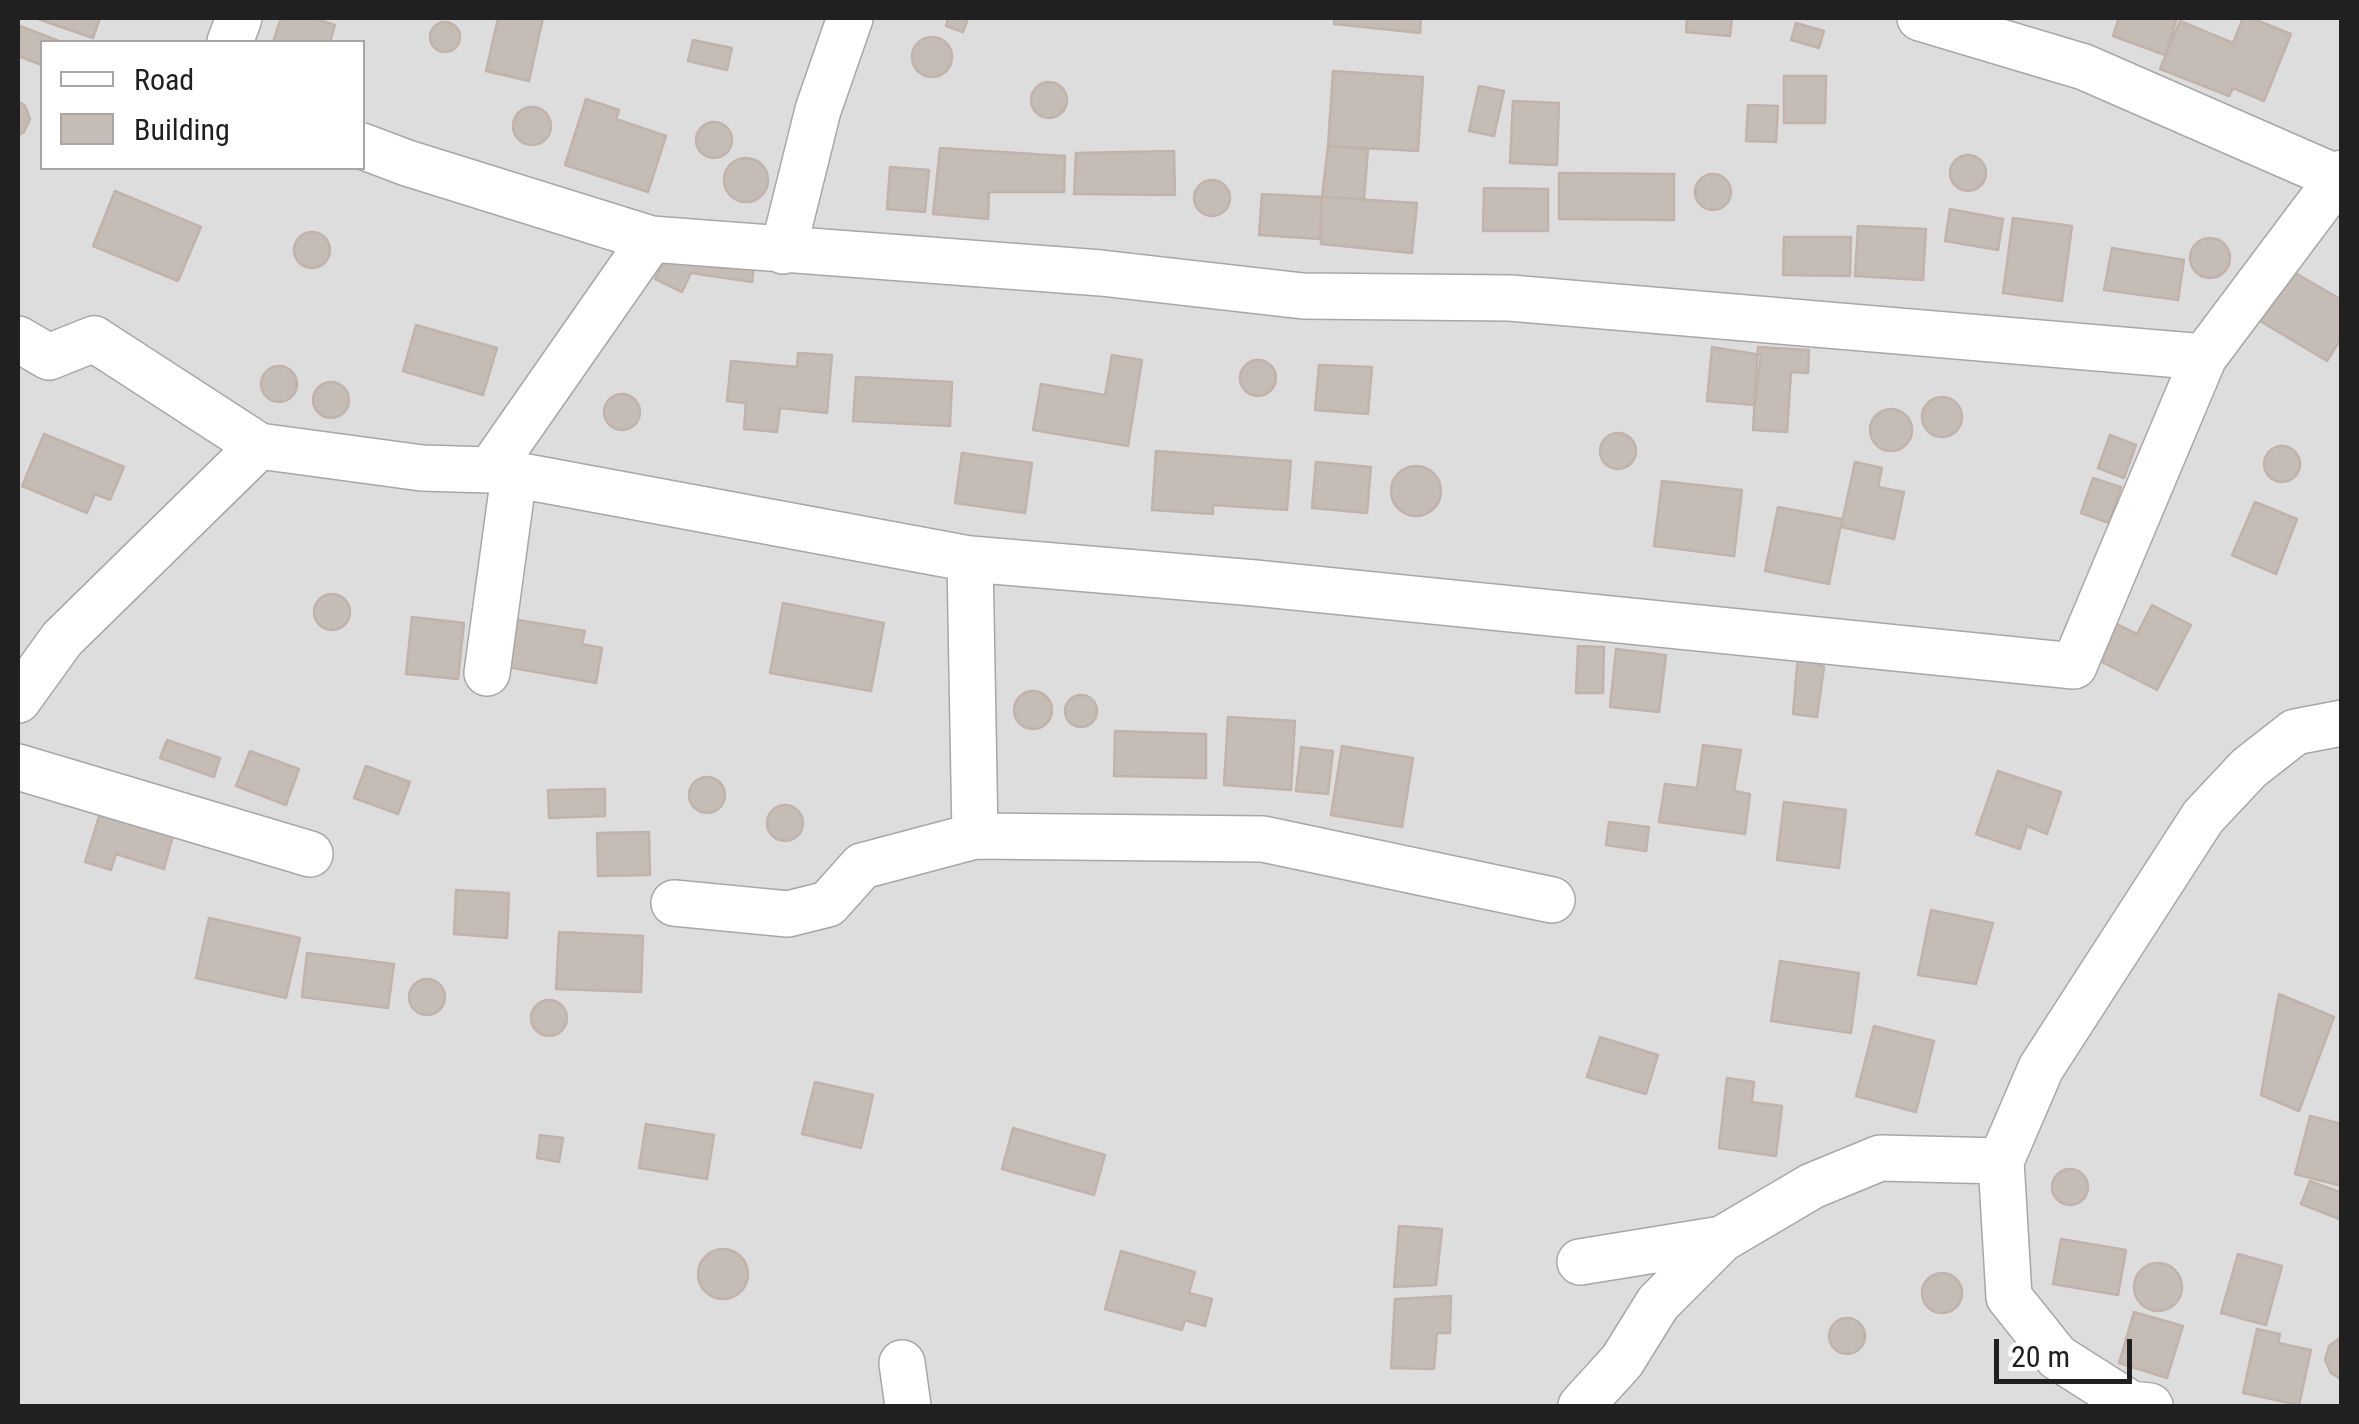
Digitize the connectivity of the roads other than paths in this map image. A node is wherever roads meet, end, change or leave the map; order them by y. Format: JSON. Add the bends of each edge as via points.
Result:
{"nodes":[{"id":1,"x":850,"y":18,"type":"edge"},
{"id":2,"x":1920,"y":18,"type":"edge"},
{"id":3,"x":365,"y":147,"type":"edge"},
{"id":4,"x":2340,"y":175,"type":"edge"},
{"id":5,"x":652,"y":239,"type":"junction"},
{"id":6,"x":783,"y":251,"type":"junction"},
{"id":7,"x":18,"y":339,"type":"edge"},
{"id":8,"x":2204,"y":357,"type":"junction"},
{"id":9,"x":259,"y":446,"type":"junction"},
{"id":10,"x":502,"y":473,"type":"junction"},
{"id":11,"x":970,"y":559,"type":"junction"},
{"id":12,"x":487,"y":673,"type":"dead end"},
{"id":13,"x":18,"y":700,"type":"edge"},
{"id":14,"x":2342,"y":723,"type":"edge"},
{"id":15,"x":18,"y":767,"type":"edge"},
{"id":16,"x":974,"y":836,"type":"junction"},
{"id":17,"x":310,"y":854,"type":"dead end"},
{"id":18,"x":1552,"y":900,"type":"dead end"},
{"id":19,"x":674,"y":902,"type":"dead end"},
{"id":20,"x":2001,"y":1162,"type":"junction"},
{"id":21,"x":1722,"y":1240,"type":"junction"},
{"id":22,"x":1580,"y":1262,"type":"dead end"},
{"id":23,"x":902,"y":1362,"type":"dead end"},
{"id":24,"x":908,"y":1406,"type":"edge"},
{"id":25,"x":1581,"y":1406,"type":"edge"},
{"id":26,"x":2150,"y":1406,"type":"edge"}],
"edges":[{"from":1,"to":6,"type":"street","via":[[818,110]]},
{"from":2,"to":4,"type":"street","via":[[2084,67]]},
{"from":3,"to":5,"type":"street"},
{"from":4,"to":8,"type":"street"},
{"from":5,"to":6,"type":"street"},
{"from":5,"to":10,"type":"street"},
{"from":6,"to":8,"type":"street","via":[[1303,296],[1510,298]]},
{"from":7,"to":9,"type":"street","via":[[49,357],[94,339]]},
{"from":8,"to":11,"type":"street","via":[[2074,666]]},
{"from":9,"to":10,"type":"street"},
{"from":9,"to":13,"type":"street","via":[[62,639]]},
{"from":10,"to":11,"type":"street"},
{"from":10,"to":12,"type":"street"},
{"from":11,"to":16,"type":"street"},
{"from":14,"to":20,"type":"street","via":[[2295,732],[2203,817],[2041,1068]]},
{"from":15,"to":17,"type":"street"},
{"from":16,"to":18,"type":"street","via":[[1263,840]]},
{"from":16,"to":19,"type":"street","via":[[862,866],[828,904],[788,914]]},
{"from":20,"to":21,"type":"street","via":[[1880,1158],[1812,1186]]},
{"from":20,"to":26,"type":"street","via":[[2009,1297],[2057,1357],[2131,1404]]},
{"from":21,"to":22,"type":"street"},
{"from":21,"to":25,"type":"street","via":[[1658,1303],[1622,1362]]},
{"from":23,"to":24,"type":"street"}]}
